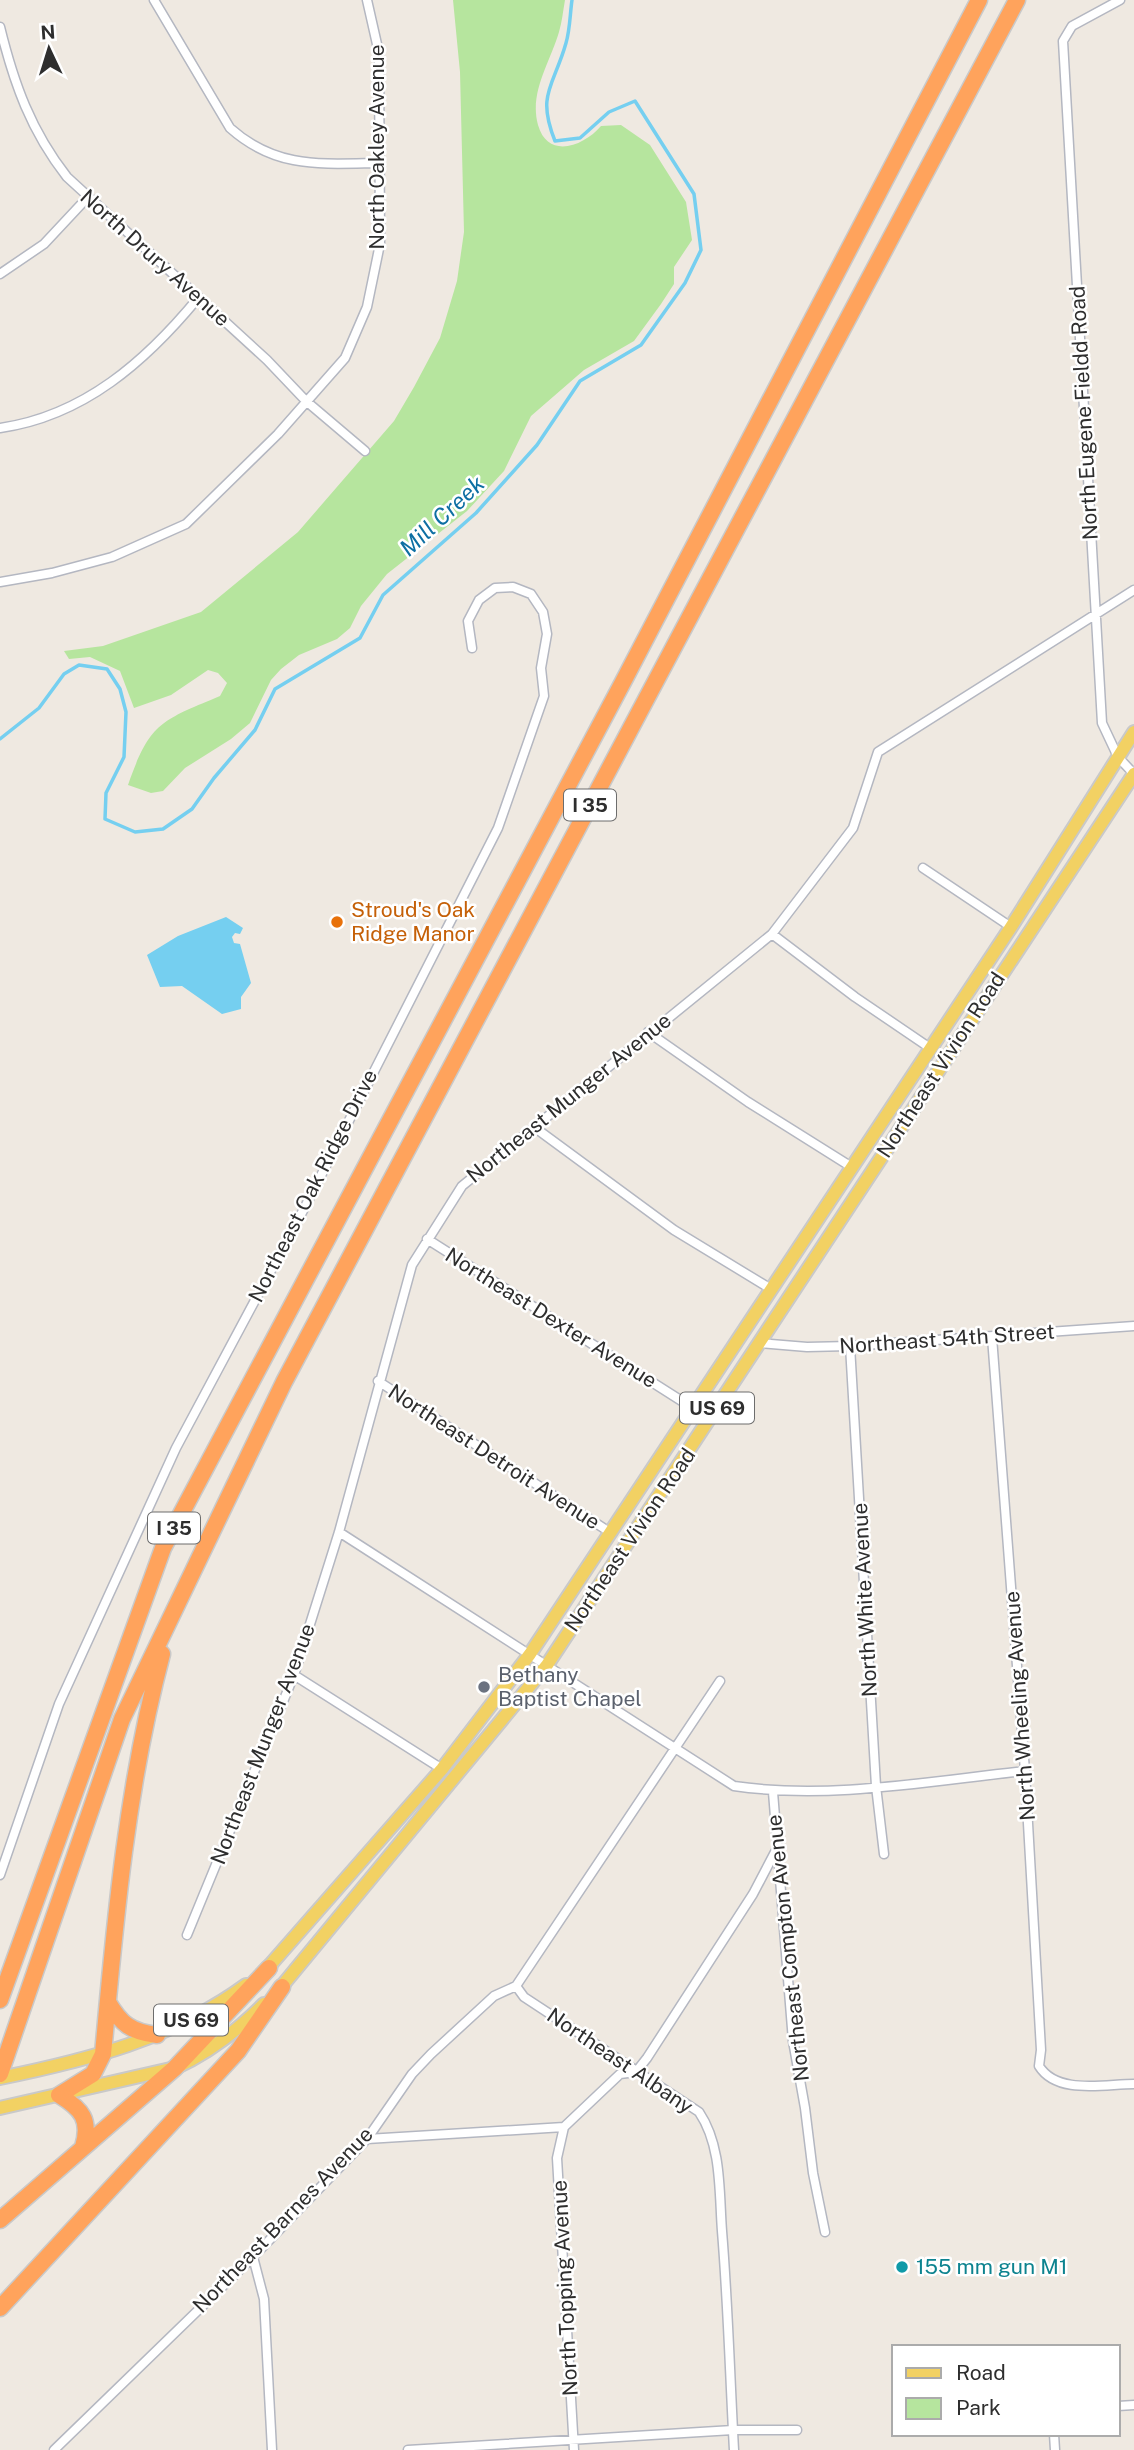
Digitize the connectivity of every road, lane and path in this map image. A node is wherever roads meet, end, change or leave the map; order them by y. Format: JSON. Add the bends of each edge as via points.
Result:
{"nodes":[{"id":1,"x":154,"y":0,"type":"edge"},
{"id":2,"x":367,"y":0,"type":"edge"},
{"id":3,"x":979,"y":0,"type":"edge"},
{"id":4,"x":1017,"y":0,"type":"edge"},
{"id":5,"x":1120,"y":0,"type":"edge"},
{"id":6,"x":0,"y":27,"type":"edge"},
{"id":7,"x":379,"y":163,"type":"junction"},
{"id":8,"x":87,"y":198,"type":"junction"},
{"id":9,"x":0,"y":274,"type":"edge"},
{"id":10,"x":198,"y":298,"type":"junction"},
{"id":11,"x":306,"y":401,"type":"junction"},
{"id":12,"x":0,"y":428,"type":"edge"},
{"id":13,"x":365,"y":451,"type":"dead end"},
{"id":14,"x":0,"y":582,"type":"edge"},
{"id":15,"x":1134,"y":590,"type":"edge"},
{"id":16,"x":1096,"y":616,"type":"junction"},
{"id":17,"x":472,"y":648,"type":"dead end"},
{"id":18,"x":1134,"y":732,"type":"edge"},
{"id":19,"x":1118,"y":757,"type":"junction"},
{"id":20,"x":1134,"y":774,"type":"edge"},
{"id":21,"x":923,"y":868,"type":"dead end"},
{"id":22,"x":1011,"y":928,"type":"junction"},
{"id":23,"x":772,"y":934,"type":"junction"},
{"id":24,"x":648,"y":1032,"type":"junction"},
{"id":25,"x":930,"y":1048,"type":"junction"},
{"id":26,"x":534,"y":1127,"type":"junction"},
{"id":27,"x":850,"y":1166,"type":"junction"},
{"id":28,"x":427,"y":1239,"type":"junction"},
{"id":29,"x":771,"y":1289,"type":"junction"},
{"id":30,"x":1134,"y":1326,"type":"edge"},
{"id":31,"x":992,"y":1337,"type":"junction"},
{"id":32,"x":760,"y":1343,"type":"junction"},
{"id":33,"x":849,"y":1346,"type":"junction"},
{"id":34,"x":378,"y":1381,"type":"junction"},
{"id":35,"x":692,"y":1408,"type":"junction"},
{"id":36,"x":710,"y":1419,"type":"junction"},
{"id":37,"x":339,"y":1531,"type":"junction"},
{"id":38,"x":611,"y":1533,"type":"junction"},
{"id":39,"x":172,"y":1615,"type":"junction"},
{"id":40,"x":530,"y":1654,"type":"junction"},
{"id":41,"x":547,"y":1665,"type":"junction"},
{"id":42,"x":294,"y":1675,"type":"junction"},
{"id":43,"x":720,"y":1681,"type":"dead end"},
{"id":44,"x":674,"y":1748,"type":"junction"},
{"id":45,"x":442,"y":1769,"type":"junction"},
{"id":46,"x":1025,"y":1771,"type":"junction"},
{"id":47,"x":876,"y":1786,"type":"junction"},
{"id":48,"x":773,"y":1792,"type":"junction"},
{"id":49,"x":775,"y":1852,"type":"junction"},
{"id":50,"x":884,"y":1854,"type":"dead end"},
{"id":51,"x":0,"y":1875,"type":"edge"},
{"id":52,"x":187,"y":1935,"type":"dead end"},
{"id":53,"x":269,"y":1968,"type":"junction"},
{"id":54,"x":516,"y":1986,"type":"junction"},
{"id":55,"x":282,"y":1987,"type":"junction"},
{"id":56,"x":0,"y":2000,"type":"edge"},
{"id":57,"x":107,"y":2002,"type":"junction"},
{"id":58,"x":157,"y":2035,"type":"junction"},
{"id":59,"x":103,"y":2054,"type":"junction"},
{"id":60,"x":175,"y":2068,"type":"junction"},
{"id":61,"x":636,"y":2072,"type":"junction"},
{"id":62,"x":0,"y":2076,"type":"edge"},
{"id":63,"x":1134,"y":2084,"type":"edge"},
{"id":64,"x":59,"y":2095,"type":"junction"},
{"id":65,"x":0,"y":2108,"type":"edge"},
{"id":66,"x":564,"y":2127,"type":"junction"},
{"id":67,"x":367,"y":2139,"type":"junction"},
{"id":68,"x":83,"y":2147,"type":"junction"},
{"id":69,"x":0,"y":2220,"type":"edge"},
{"id":70,"x":825,"y":2232,"type":"dead end"},
{"id":71,"x":253,"y":2257,"type":"junction"},
{"id":72,"x":0,"y":2308,"type":"edge"},
{"id":73,"x":733,"y":2430,"type":"junction"},
{"id":74,"x":797,"y":2430,"type":"dead end"},
{"id":75,"x":574,"y":2445,"type":"edge"},
{"id":76,"x":54,"y":2450,"type":"edge"},
{"id":77,"x":272,"y":2450,"type":"edge"},
{"id":78,"x":408,"y":2450,"type":"edge"},
{"id":79,"x":734,"y":2450,"type":"edge"}],
"edges":[{"from":1,"to":7,"type":"street","via":[[230,128],[241,138],[259,151],[288,160]]},
{"from":2,"to":7,"type":"street","name":"North Oakley Avenue","via":[[379,53]]},
{"from":3,"to":56,"type":"highway","number":"I 35","via":[[163,1548]]},
{"from":4,"to":39,"type":"highway","number":"I 35","via":[[284,1382]]},
{"from":5,"to":16,"type":"street","name":"North Eugene Fieldd Road","via":[[1072,26],[1063,41]]},
{"from":6,"to":8,"type":"street","name":"North Drury Avenue","via":[[18,94],[34,130]]},
{"from":7,"to":11,"type":"street","name":"North Oakley Avenue","via":[[380,244],[367,307],[345,358]]},
{"from":8,"to":9,"type":"street","via":[[44,244]]},
{"from":8,"to":10,"type":"street","name":"North Drury Avenue"},
{"from":10,"to":11,"type":"street","name":"North Drury Avenue"},
{"from":10,"to":12,"type":"street","via":[[166,338],[118,381],[47,415]]},
{"from":11,"to":13,"type":"street","name":"North Drury Avenue"},
{"from":11,"to":14,"type":"street","name":"North Oakley Avenue","via":[[186,524],[141,546],[82,566]]},
{"from":15,"to":16,"type":"street","name":"Northeast Munger Avenue"},
{"from":16,"to":19,"type":"street","name":"North Eugene Fieldd Road","via":[[1102,723]]},
{"from":16,"to":23,"type":"street","name":"Northeast Munger Avenue","via":[[878,752],[853,828]]},
{"from":17,"to":51,"type":"street","name":"Northeast Oak Ridge Drive","via":[[468,621],[479,600],[495,588],[513,587],[531,594],[543,612],[547,634],[541,668],[544,696],[498,828],[176,1448],[59,1704]]},
{"from":18,"to":19,"type":"main road","number":"US 69"},
{"from":19,"to":20,"type":"street","name":"North Eugene Fieldd Road"},
{"from":19,"to":22,"type":"main road","name":"Northeast Vivion Road","number":"US 69"},
{"from":20,"to":32,"type":"main road","name":"Northeast Vivion Road","number":"US 69"},
{"from":21,"to":22,"type":"street"},
{"from":22,"to":25,"type":"main road","name":"Northeast Vivion Road","number":"US 69"},
{"from":23,"to":24,"type":"street","name":"Northeast Munger Avenue"},
{"from":23,"to":25,"type":"street"},
{"from":24,"to":26,"type":"street","name":"Northeast Munger Avenue"},
{"from":24,"to":27,"type":"street"},
{"from":25,"to":27,"type":"main road","name":"Northeast Vivion Road","number":"US 69"},
{"from":26,"to":28,"type":"street","name":"Northeast Munger Avenue","via":[[462,1186]]},
{"from":26,"to":29,"type":"street","via":[[674,1230]]},
{"from":27,"to":29,"type":"main road","name":"Northeast Vivion Road","number":"US 69"},
{"from":28,"to":34,"type":"street","name":"Northeast Munger Avenue","via":[[412,1265]]},
{"from":28,"to":35,"type":"street","name":"Northeast Dexter Avenue"},
{"from":29,"to":35,"type":"main road","name":"Northeast Vivion Road","number":"US 69"},
{"from":30,"to":31,"type":"street","name":"Northeast 54th Street"},
{"from":31,"to":33,"type":"street","name":"Northeast 54th Street"},
{"from":31,"to":46,"type":"street","name":"North Wheeling Avenue"},
{"from":32,"to":33,"type":"street","name":"Northeast 54th Street"},
{"from":32,"to":36,"type":"main road","name":"Northeast Vivion Road","number":"US 69"},
{"from":33,"to":47,"type":"street","name":"North White Avenue"},
{"from":34,"to":37,"type":"street","name":"Northeast Munger Avenue"},
{"from":34,"to":38,"type":"street","name":"Northeast Detroit Avenue"},
{"from":35,"to":36,"type":"street","name":"Northeast Dexter Avenue"},
{"from":35,"to":38,"type":"main road","name":"Northeast Vivion Road","number":"US 69"},
{"from":36,"to":41,"type":"main road","name":"Northeast Vivion Road","number":"US 69"},
{"from":37,"to":40,"type":"street","name":"Northeast Compton Avenue"},
{"from":37,"to":42,"type":"street","name":"Northeast Munger Avenue"},
{"from":38,"to":40,"type":"main road","name":"Northeast Vivion Road","number":"US 69"},
{"from":39,"to":57,"type":"highway","via":[[143,1729]]},
{"from":39,"to":62,"type":"highway","number":"I 35","via":[[122,1719]]},
{"from":40,"to":41,"type":"street","name":"Northeast Compton Avenue"},
{"from":40,"to":45,"type":"main road","name":"Northeast Vivion Road","number":"US 69"},
{"from":41,"to":44,"type":"street","name":"Northeast Compton Avenue"},
{"from":41,"to":55,"type":"main road","name":"Northeast Vivion Road","number":"US 69"},
{"from":42,"to":45,"type":"street"},
{"from":42,"to":52,"type":"street","name":"Northeast Munger Avenue"},
{"from":43,"to":44,"type":"street","name":"Northeast Barnes Avenue"},
{"from":44,"to":48,"type":"street","name":"Northeast Compton Avenue","via":[[734,1786]]},
{"from":44,"to":54,"type":"street","name":"Northeast Barnes Avenue"},
{"from":45,"to":53,"type":"main road","name":"Northeast Vivion Road","number":"US 69"},
{"from":46,"to":47,"type":"street"},
{"from":46,"to":63,"type":"street","name":"North Wheeling Avenue","via":[[1039,2066],[1059,2084]]},
{"from":47,"to":48,"type":"street"},
{"from":47,"to":50,"type":"street","name":"North White Avenue"},
{"from":48,"to":49,"type":"street","name":"Northeast Compton Avenue"},
{"from":49,"to":61,"type":"street"},
{"from":49,"to":70,"type":"street","name":"Northeast Compton Avenue","via":[[782,1874],[793,2040]]},
{"from":53,"to":58,"type":"main road","name":"Northeast Vivion Road","number":"US 69","via":[[225,2000]]},
{"from":53,"to":60,"type":"highway"},
{"from":54,"to":61,"type":"street","name":"Northeast Albany","via":[[524,1997]]},
{"from":54,"to":67,"type":"street","name":"Northeast Barnes Avenue","via":[[484,2004],[431,2054]]},
{"from":55,"to":60,"type":"main road","name":"Northeast Vivion Road","number":"US 69","via":[[237,2031]]},
{"from":55,"to":72,"type":"highway","via":[[238,2051]]},
{"from":57,"to":58,"type":"highway","via":[[120,2022],[137,2033]]},
{"from":57,"to":59,"type":"highway"},
{"from":58,"to":59,"type":"main road","name":"Northeast Vivion Road","number":"US 69"},
{"from":59,"to":62,"type":"main road","name":"Northeast Vivion Road","number":"US 69"},
{"from":59,"to":64,"type":"highway","via":[[93,2074]]},
{"from":60,"to":64,"type":"main road","name":"Northeast Vivion Road","number":"US 69"},
{"from":60,"to":68,"type":"highway"},
{"from":61,"to":66,"type":"street","via":[[620,2074]]},
{"from":61,"to":73,"type":"street","name":"Northeast Albany","via":[[699,2112],[716,2152]]},
{"from":64,"to":65,"type":"main road","name":"Northeast Vivion Road","number":"US 69"},
{"from":64,"to":68,"type":"highway","via":[[79,2107],[87,2123]]},
{"from":66,"to":67,"type":"street"},
{"from":66,"to":75,"type":"street","name":"North Topping Avenue","via":[[557,2158]]},
{"from":67,"to":71,"type":"street","name":"Northeast Barnes Avenue"},
{"from":68,"to":69,"type":"highway"},
{"from":71,"to":76,"type":"street","name":"Northeast Barnes Avenue"},
{"from":71,"to":77,"type":"street","via":[[264,2299]]},
{"from":73,"to":74,"type":"street"},
{"from":73,"to":75,"type":"street"},
{"from":73,"to":79,"type":"street","name":"Northeast Albany"},
{"from":75,"to":78,"type":"street"}]}
